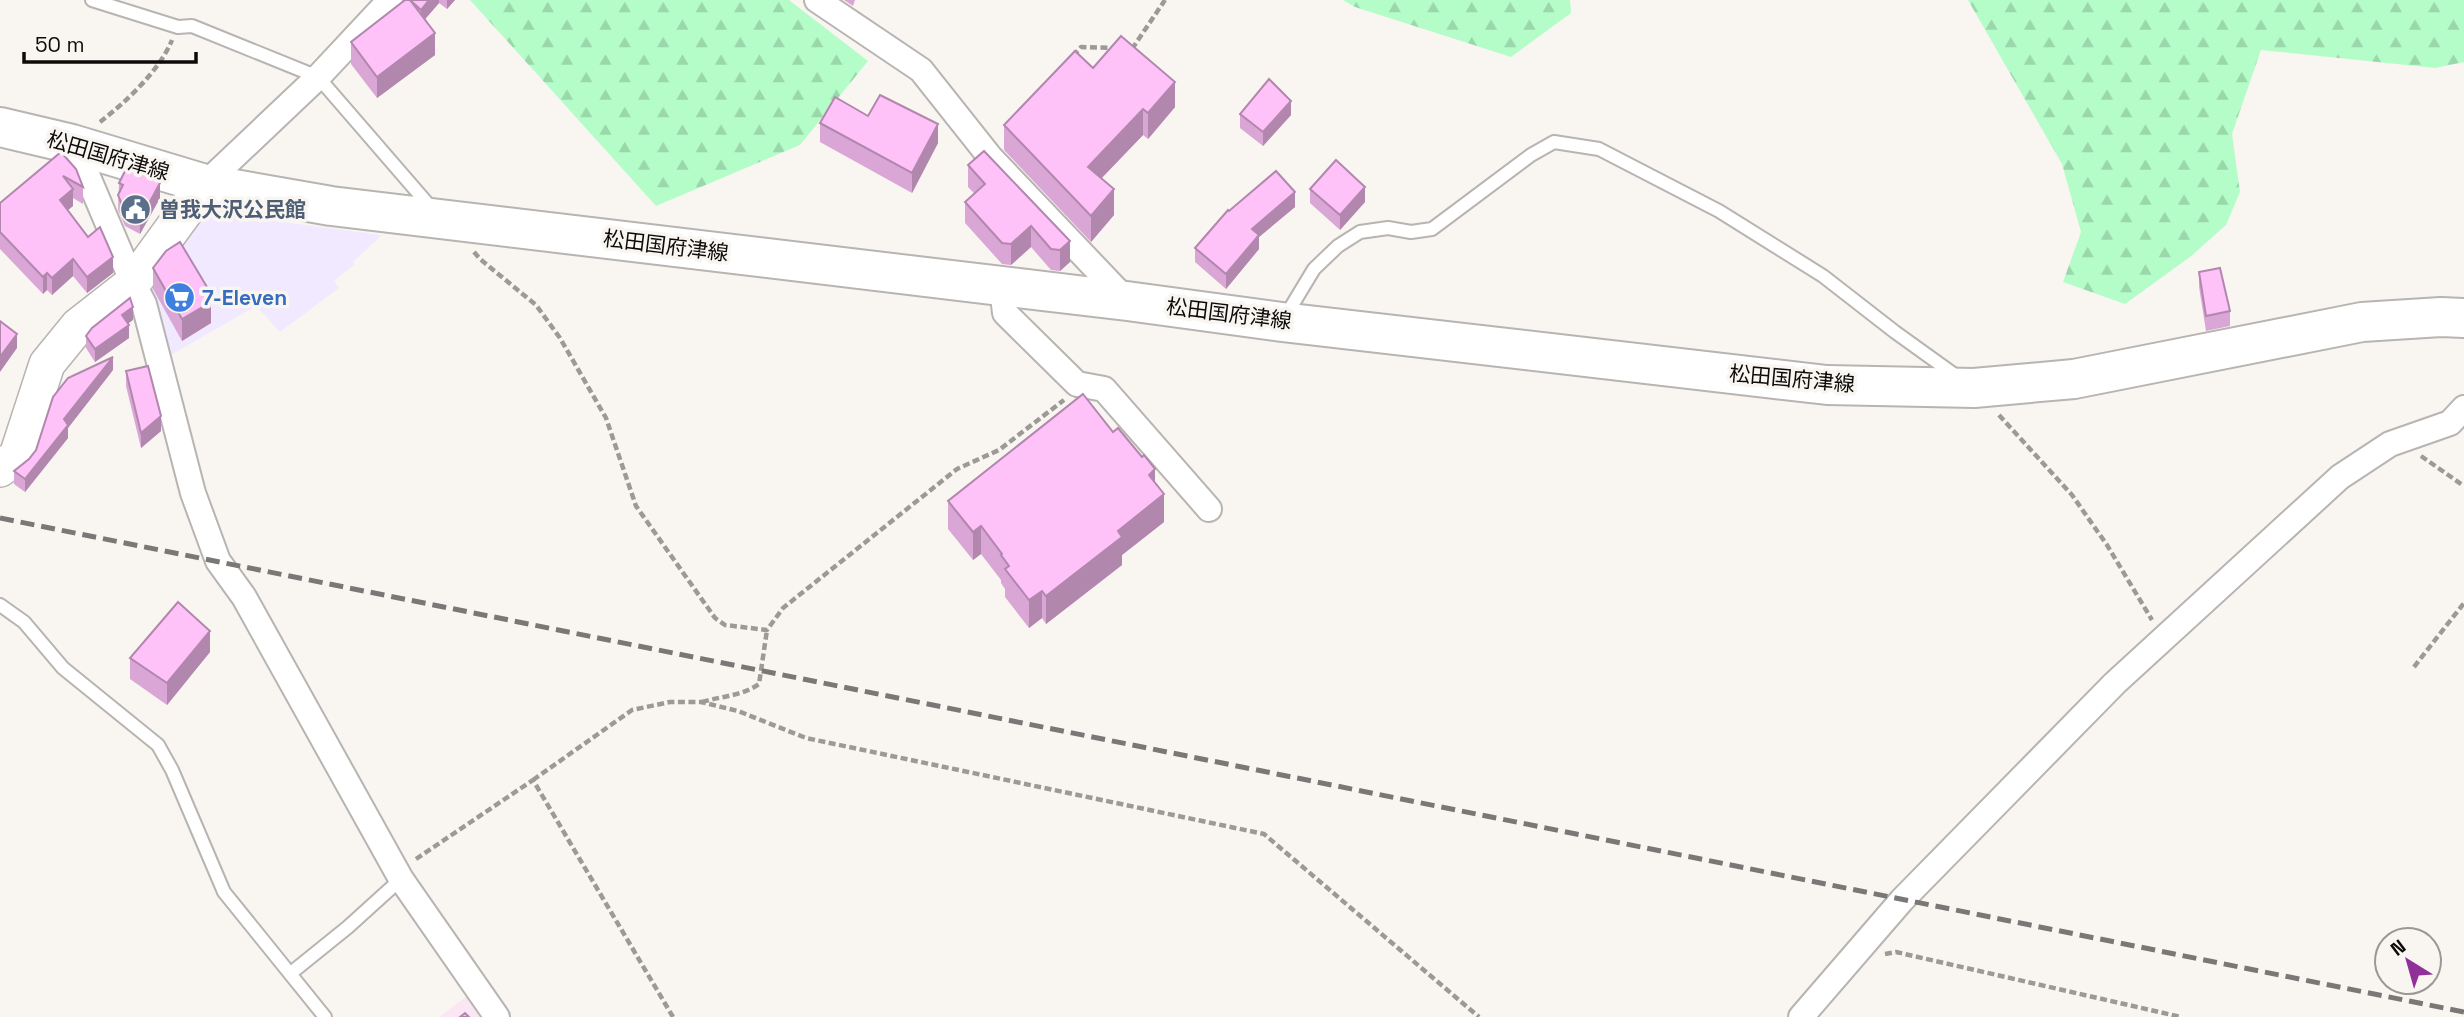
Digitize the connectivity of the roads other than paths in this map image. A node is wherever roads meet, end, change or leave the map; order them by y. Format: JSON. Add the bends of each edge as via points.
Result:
{"nodes":[{"id":1,"x":92,"y":0,"type":"edge"},
{"id":2,"x":390,"y":0,"type":"edge"},
{"id":3,"x":817,"y":0,"type":"edge"},
{"id":4,"x":318,"y":77,"type":"junction"},
{"id":5,"x":0,"y":127,"type":"edge"},
{"id":6,"x":73,"y":144,"type":"junction"},
{"id":7,"x":205,"y":184,"type":"junction"},
{"id":8,"x":449,"y":220,"type":"junction"},
{"id":9,"x":133,"y":284,"type":"junction"},
{"id":10,"x":1002,"y":287,"type":"junction"},
{"id":11,"x":1127,"y":301,"type":"junction"},
{"id":12,"x":2464,"y":318,"type":"edge"},
{"id":13,"x":1282,"y":322,"type":"junction"},
{"id":14,"x":1974,"y":388,"type":"junction"},
{"id":15,"x":2464,"y":408,"type":"edge"},
{"id":16,"x":0,"y":469,"type":"edge"},
{"id":17,"x":1209,"y":509,"type":"dead end"},
{"id":18,"x":0,"y":605,"type":"edge"},
{"id":19,"x":400,"y":875,"type":"junction"},
{"id":20,"x":291,"y":973,"type":"junction"},
{"id":21,"x":325,"y":1017,"type":"edge"},
{"id":22,"x":496,"y":1017,"type":"edge"},
{"id":23,"x":1801,"y":1017,"type":"edge"}],
"edges":[{"from":1,"to":4,"type":"lane","via":[[178,27],[192,26]]},
{"from":2,"to":4,"type":"street"},
{"from":3,"to":11,"type":"street","via":[[921,70],[990,157]]},
{"from":4,"to":7,"type":"street"},
{"from":4,"to":8,"type":"lane"},
{"from":5,"to":6,"type":"main road","name":"松田国府津線"},
{"from":6,"to":7,"type":"main road","name":"松田国府津線"},
{"from":6,"to":9,"type":"street"},
{"from":7,"to":8,"type":"main road","name":"松田国府津線"},
{"from":7,"to":9,"type":"main road"},
{"from":8,"to":10,"type":"main road","name":"松田国府津線"},
{"from":9,"to":16,"type":"main road","via":[[78,326],[47,364],[17,456]]},
{"from":9,"to":19,"type":"street","via":[[144,304],[193,493],[218,561],[244,597]]},
{"from":10,"to":11,"type":"main road","name":"松田国府津線"},
{"from":10,"to":17,"type":"street","via":[[1005,313],[1077,384],[1104,389]]},
{"from":11,"to":13,"type":"main road","name":"松田国府津線"},
{"from":12,"to":14,"type":"main road","name":"松田国府津線","via":[[2362,322],[2074,379]]},
{"from":13,"to":14,"type":"main road","name":"松田国府津線","via":[[1827,385]]},
{"from":13,"to":14,"type":"lane","via":[[1314,269],[1338,246],[1360,232],[1432,229],[1554,142],[1599,149],[1719,211],[1823,276]]},
{"from":15,"to":23,"type":"street","via":[[2450,423],[2390,444],[2340,477],[2115,683],[1902,900]]},
{"from":18,"to":20,"type":"lane","via":[[24,622],[63,668],[158,746],[224,892]]},
{"from":19,"to":20,"type":"lane","via":[[348,927]]},
{"from":19,"to":22,"type":"street"},
{"from":20,"to":21,"type":"lane"}]}
